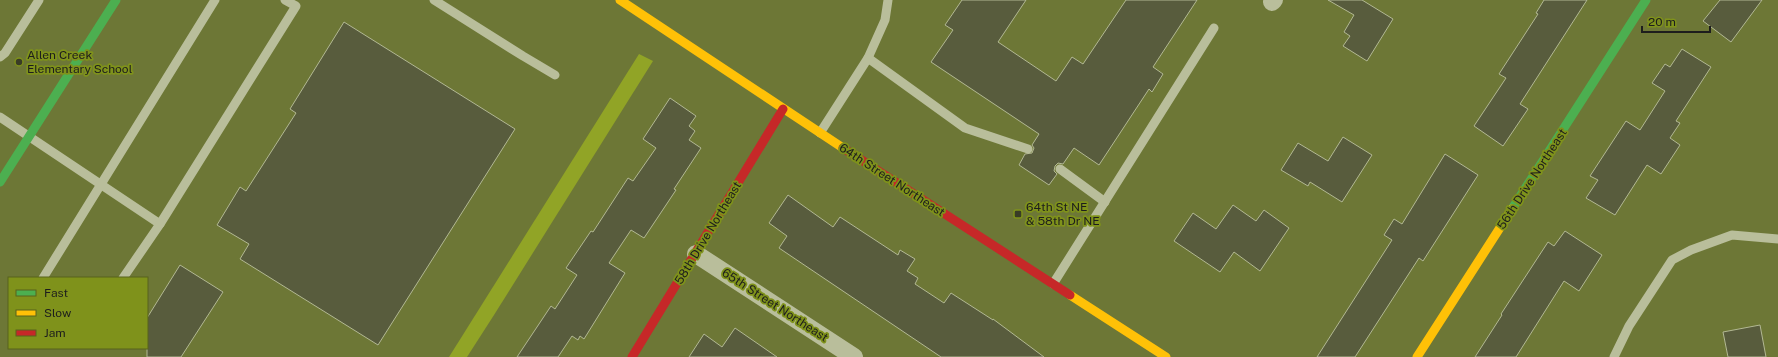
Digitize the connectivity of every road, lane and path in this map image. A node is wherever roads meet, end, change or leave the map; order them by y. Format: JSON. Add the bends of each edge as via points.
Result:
{"nodes":[{"id":1,"x":39,"y":0,"type":"edge"},
{"id":2,"x":116,"y":0,"type":"edge"},
{"id":3,"x":215,"y":0,"type":"edge"},
{"id":4,"x":285,"y":0,"type":"edge"},
{"id":5,"x":434,"y":0,"type":"edge"},
{"id":6,"x":620,"y":0,"type":"edge"},
{"id":7,"x":888,"y":0,"type":"edge"},
{"id":8,"x":1646,"y":0,"type":"edge"},
{"id":9,"x":298,"y":3,"type":"edge"},
{"id":10,"x":1214,"y":28,"type":"dead end"},
{"id":11,"x":0,"y":57,"type":"edge"},
{"id":12,"x":868,"y":58,"type":"junction"},
{"id":13,"x":555,"y":75,"type":"dead end"},
{"id":14,"x":782,"y":109,"type":"junction"},
{"id":15,"x":0,"y":117,"type":"edge"},
{"id":16,"x":820,"y":133,"type":"junction"},
{"id":17,"x":29,"y":136,"type":"junction"},
{"id":18,"x":1028,"y":149,"type":"dead end"},
{"id":19,"x":1060,"y":169,"type":"dead end"},
{"id":20,"x":0,"y":182,"type":"edge"},
{"id":21,"x":100,"y":184,"type":"junction"},
{"id":22,"x":1105,"y":202,"type":"junction"},
{"id":23,"x":160,"y":224,"type":"junction"},
{"id":24,"x":1778,"y":240,"type":"edge"},
{"id":25,"x":696,"y":254,"type":"junction"},
{"id":26,"x":44,"y":277,"type":"edge"},
{"id":27,"x":124,"y":277,"type":"edge"},
{"id":28,"x":1053,"y":284,"type":"junction"},
{"id":29,"x":632,"y":357,"type":"edge"},
{"id":30,"x":854,"y":357,"type":"edge"},
{"id":31,"x":1166,"y":357,"type":"edge"},
{"id":32,"x":1417,"y":357,"type":"edge"},
{"id":33,"x":1614,"y":357,"type":"edge"}],
"edges":[{"from":1,"to":11,"type":"lane"},
{"from":2,"to":17,"type":"street"},
{"from":3,"to":21,"type":"lane"},
{"from":4,"to":9,"type":"lane"},
{"from":5,"to":13,"type":"lane"},
{"from":6,"to":14,"type":"street","name":"64th Street Northeast"},
{"from":7,"to":12,"type":"lane","via":[[885,20]]},
{"from":8,"to":32,"type":"street","name":"56th Drive Northeast"},
{"from":9,"to":23,"type":"lane"},
{"from":10,"to":22,"type":"lane"},
{"from":12,"to":16,"type":"lane"},
{"from":12,"to":18,"type":"lane","via":[[965,128]]},
{"from":14,"to":16,"type":"street","name":"64th Street Northeast"},
{"from":14,"to":25,"type":"street","name":"58th Drive Northeast"},
{"from":15,"to":17,"type":"lane"},
{"from":16,"to":28,"type":"street","name":"64th Street Northeast"},
{"from":17,"to":20,"type":"street"},
{"from":17,"to":21,"type":"lane"},
{"from":19,"to":22,"type":"lane"},
{"from":21,"to":23,"type":"lane"},
{"from":21,"to":26,"type":"lane"},
{"from":22,"to":28,"type":"lane"},
{"from":23,"to":27,"type":"lane"},
{"from":24,"to":33,"type":"lane","via":[[1732,235],[1672,260],[1629,326]]},
{"from":25,"to":29,"type":"street","name":"58th Drive Northeast"},
{"from":25,"to":30,"type":"street","name":"65th Street Northeast"},
{"from":28,"to":31,"type":"street","name":"64th Street Northeast"}]}
